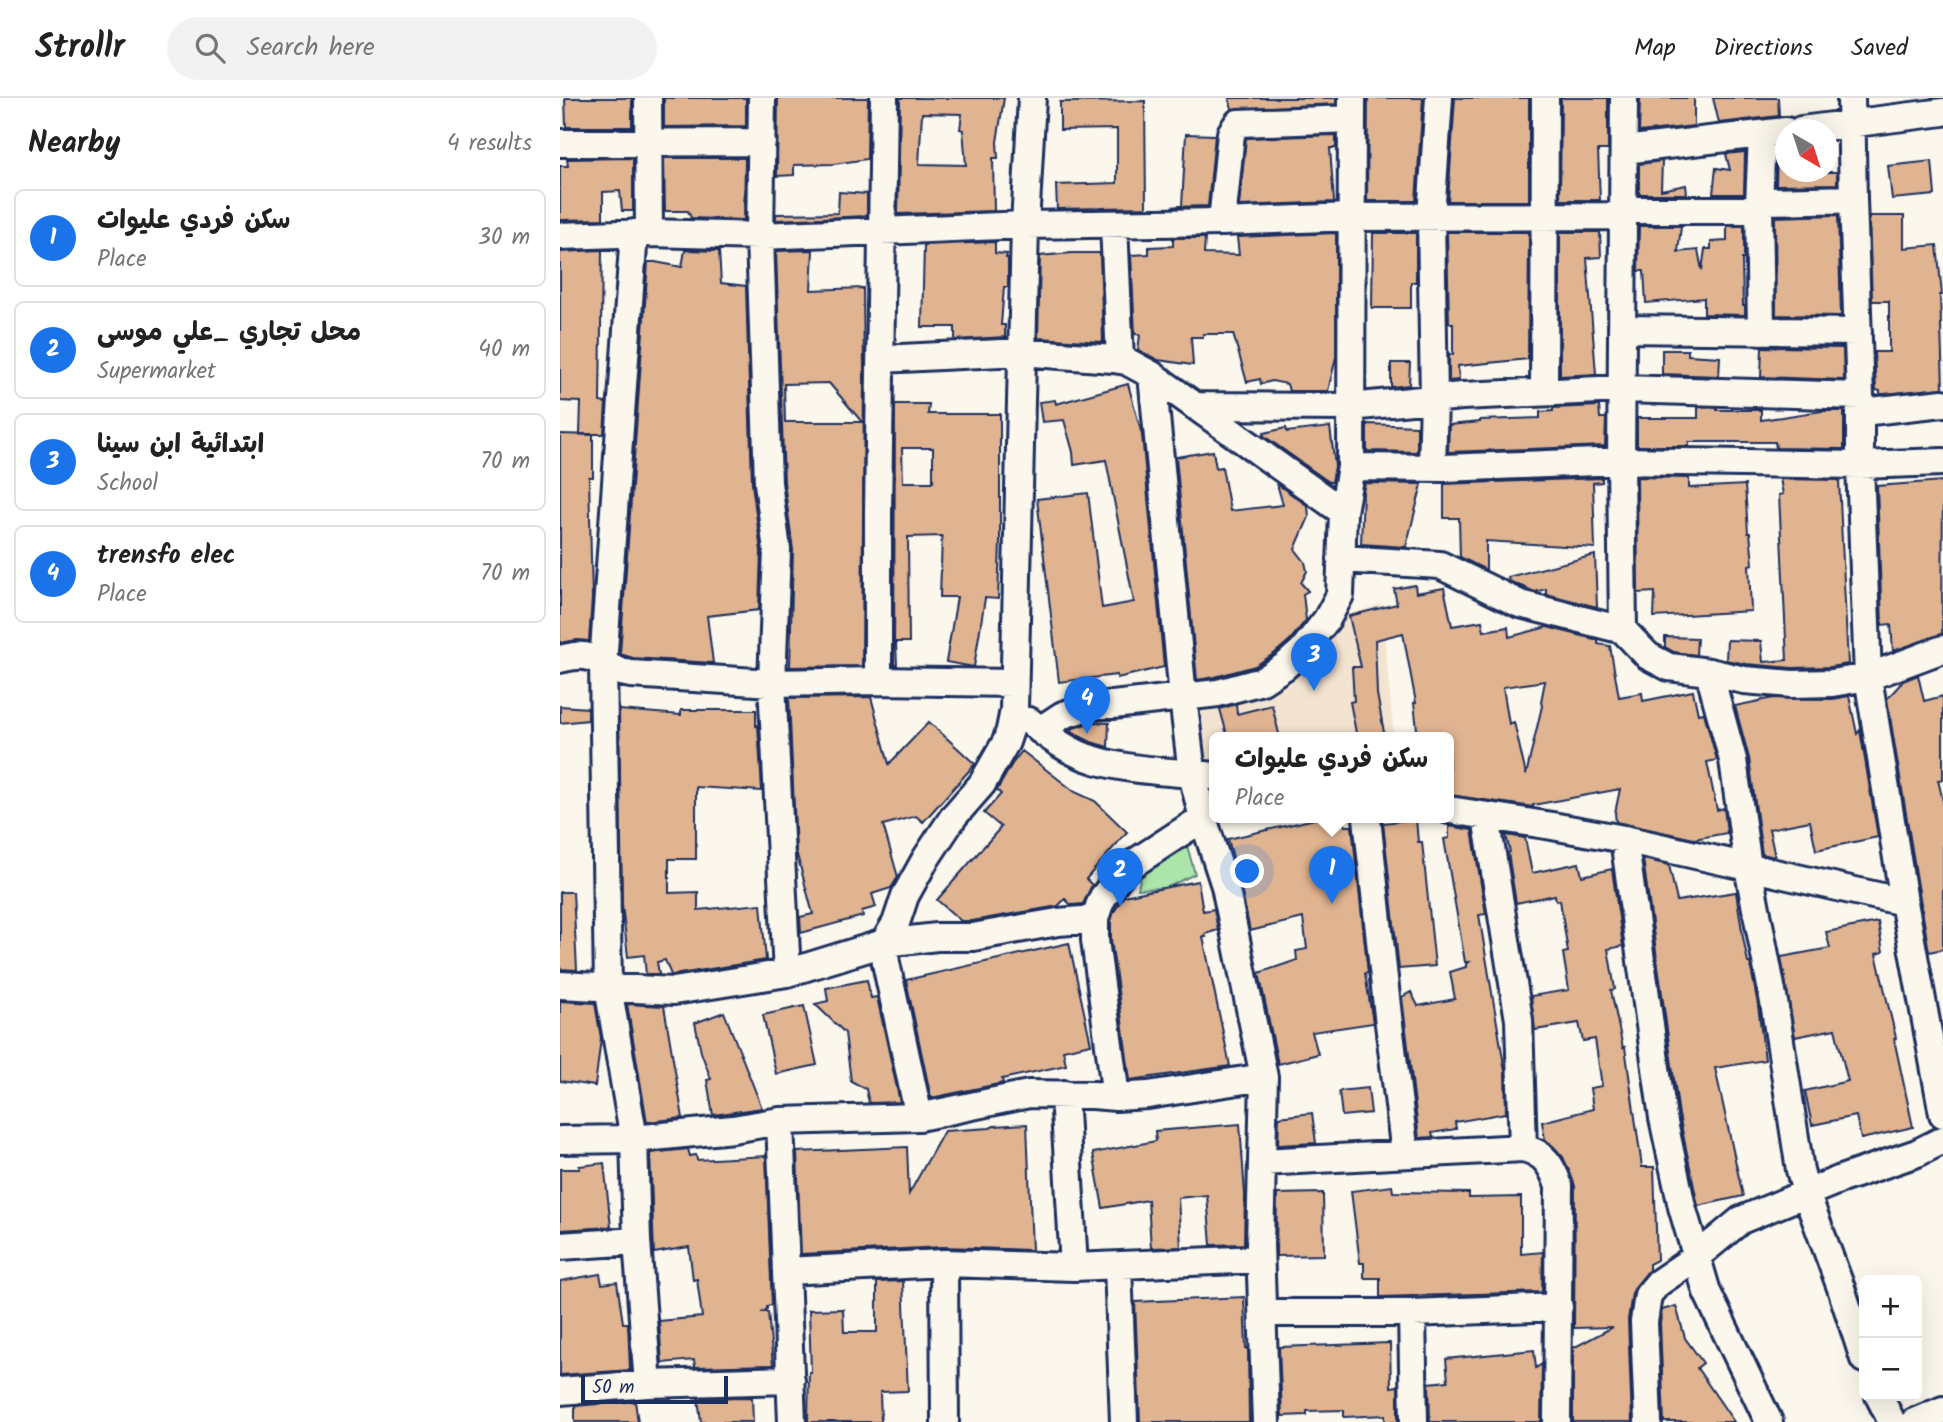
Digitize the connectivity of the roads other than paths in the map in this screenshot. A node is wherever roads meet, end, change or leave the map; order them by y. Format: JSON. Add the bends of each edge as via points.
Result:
{"nodes":[{"id":1,"x":649,"y":98,"type":"edge"},
{"id":2,"x":762,"y":98,"type":"edge"},
{"id":3,"x":884,"y":98,"type":"edge"},
{"id":4,"x":1032,"y":98,"type":"edge"},
{"id":5,"x":1439,"y":98,"type":"edge"},
{"id":6,"x":1545,"y":98,"type":"edge"},
{"id":7,"x":1624,"y":98,"type":"edge"},
{"id":8,"x":1851,"y":98,"type":"edge"},
{"id":9,"x":1352,"y":109,"type":"edge"},
{"id":10,"x":1943,"y":112,"type":"edge"},
{"id":11,"x":1852,"y":124,"type":"junction"},
{"id":12,"x":1838,"y":126,"type":"edge"},
{"id":13,"x":1774,"y":132,"type":"edge"},
{"id":14,"x":649,"y":142,"type":"junction"},
{"id":15,"x":762,"y":142,"type":"junction"},
{"id":16,"x":560,"y":143,"type":"edge"},
{"id":17,"x":1624,"y":150,"type":"junction"},
{"id":18,"x":1853,"y":199,"type":"junction"},
{"id":19,"x":1759,"y":205,"type":"junction"},
{"id":20,"x":1623,"y":213,"type":"junction"},
{"id":21,"x":1545,"y":215,"type":"junction"},
{"id":22,"x":1431,"y":216,"type":"junction"},
{"id":23,"x":1351,"y":217,"type":"junction"},
{"id":24,"x":1222,"y":222,"type":"junction"},
{"id":25,"x":1114,"y":224,"type":"junction"},
{"id":26,"x":1025,"y":225,"type":"junction"},
{"id":27,"x":882,"y":230,"type":"junction"},
{"id":28,"x":641,"y":233,"type":"junction"},
{"id":29,"x":560,"y":236,"type":"edge"},
{"id":30,"x":760,"y":236,"type":"junction"},
{"id":31,"x":1622,"y":330,"type":"junction"},
{"id":32,"x":1760,"y":331,"type":"junction"},
{"id":33,"x":1858,"y":332,"type":"junction"},
{"id":34,"x":1021,"y":352,"type":"junction"},
{"id":35,"x":881,"y":359,"type":"junction"},
{"id":36,"x":1120,"y":360,"type":"junction"},
{"id":37,"x":1152,"y":375,"type":"junction"},
{"id":38,"x":1622,"y":389,"type":"junction"},
{"id":39,"x":1544,"y":392,"type":"junction"},
{"id":40,"x":1860,"y":396,"type":"junction"},
{"id":41,"x":1434,"y":398,"type":"junction"},
{"id":42,"x":1943,"y":402,"type":"edge"},
{"id":43,"x":1195,"y":406,"type":"junction"},
{"id":44,"x":1350,"y":407,"type":"junction"},
{"id":45,"x":1621,"y":461,"type":"junction"},
{"id":46,"x":1943,"y":462,"type":"edge"},
{"id":47,"x":1860,"y":465,"type":"junction"},
{"id":48,"x":1351,"y":467,"type":"junction"},
{"id":49,"x":1432,"y":468,"type":"junction"},
{"id":50,"x":1343,"y":512,"type":"junction"},
{"id":51,"x":1341,"y":559,"type":"junction"},
{"id":52,"x":1623,"y":630,"type":"junction"},
{"id":53,"x":1943,"y":649,"type":"edge"},
{"id":54,"x":560,"y":659,"type":"edge"},
{"id":55,"x":603,"y":664,"type":"junction"},
{"id":56,"x":1709,"y":672,"type":"junction"},
{"id":57,"x":1868,"y":677,"type":"junction"},
{"id":58,"x":878,"y":681,"type":"junction"},
{"id":59,"x":772,"y":682,"type":"junction"},
{"id":60,"x":1014,"y":683,"type":"junction"},
{"id":61,"x":1183,"y":697,"type":"junction"},
{"id":62,"x":1014,"y":710,"type":"junction"},
{"id":63,"x":1040,"y":730,"type":"junction"},
{"id":64,"x":1204,"y":775,"type":"edge"},
{"id":65,"x":1454,"y":811,"type":"edge"},
{"id":66,"x":1486,"y":817,"type":"junction"},
{"id":67,"x":1203,"y":818,"type":"junction"},
{"id":68,"x":1368,"y":823,"type":"edge"},
{"id":69,"x":1624,"y":839,"type":"junction"},
{"id":70,"x":1748,"y":867,"type":"junction"},
{"id":71,"x":1904,"y":902,"type":"junction"},
{"id":72,"x":1095,"y":919,"type":"junction"},
{"id":73,"x":884,"y":943,"type":"junction"},
{"id":74,"x":787,"y":973,"type":"junction"},
{"id":75,"x":560,"y":985,"type":"edge"},
{"id":76,"x":608,"y":987,"type":"junction"},
{"id":77,"x":1934,"y":1009,"type":"edge"},
{"id":78,"x":1265,"y":1077,"type":"junction"},
{"id":79,"x":1064,"y":1094,"type":"junction"},
{"id":80,"x":1116,"y":1097,"type":"junction"},
{"id":81,"x":1943,"y":1114,"type":"edge"},
{"id":82,"x":919,"y":1117,"type":"junction"},
{"id":83,"x":780,"y":1121,"type":"junction"},
{"id":84,"x":634,"y":1139,"type":"junction"},
{"id":85,"x":560,"y":1140,"type":"edge"},
{"id":86,"x":1943,"y":1140,"type":"edge"},
{"id":87,"x":1523,"y":1148,"type":"junction"},
{"id":88,"x":1405,"y":1154,"type":"junction"},
{"id":89,"x":1262,"y":1162,"type":"junction"},
{"id":90,"x":1806,"y":1194,"type":"junction"},
{"id":91,"x":637,"y":1241,"type":"junction"},
{"id":92,"x":560,"y":1246,"type":"edge"},
{"id":93,"x":1696,"y":1257,"type":"junction"},
{"id":94,"x":1260,"y":1259,"type":"junction"},
{"id":95,"x":944,"y":1263,"type":"junction"},
{"id":96,"x":1118,"y":1266,"type":"junction"},
{"id":97,"x":1074,"y":1267,"type":"junction"},
{"id":98,"x":786,"y":1270,"type":"junction"},
{"id":99,"x":1559,"y":1307,"type":"junction"},
{"id":100,"x":1263,"y":1313,"type":"junction"},
{"id":101,"x":1412,"y":1313,"type":"junction"},
{"id":102,"x":1859,"y":1343,"type":"edge"},
{"id":103,"x":790,"y":1380,"type":"junction"},
{"id":104,"x":648,"y":1384,"type":"junction"},
{"id":105,"x":560,"y":1391,"type":"edge"},
{"id":106,"x":1882,"y":1401,"type":"edge"},
{"id":107,"x":1943,"y":1410,"type":"edge"},
{"id":108,"x":792,"y":1422,"type":"edge"},
{"id":109,"x":945,"y":1422,"type":"edge"},
{"id":110,"x":1124,"y":1422,"type":"edge"},
{"id":111,"x":1266,"y":1422,"type":"edge"},
{"id":112,"x":1414,"y":1422,"type":"edge"},
{"id":113,"x":1557,"y":1422,"type":"edge"},
{"id":114,"x":1648,"y":1422,"type":"edge"},
{"id":115,"x":1769,"y":1422,"type":"edge"},
{"id":116,"x":1892,"y":1422,"type":"edge"},
{"id":117,"x":1914,"y":1422,"type":"edge"}],
"edges":[{"from":1,"to":14,"type":"street"},
{"from":2,"to":15,"type":"street"},
{"from":3,"to":27,"type":"street"},
{"from":4,"to":26,"type":"street"},
{"from":5,"to":22,"type":"street"},
{"from":6,"to":21,"type":"street"},
{"from":7,"to":17,"type":"street"},
{"from":8,"to":11,"type":"street"},
{"from":9,"to":23,"type":"street"},
{"from":9,"to":24,"type":"street","via":[[1238,123],[1231,133]]},
{"from":10,"to":11,"type":"street"},
{"from":11,"to":12,"type":"street"},
{"from":11,"to":18,"type":"street"},
{"from":13,"to":17,"type":"street"},
{"from":13,"to":19,"type":"street"},
{"from":14,"to":15,"type":"street"},
{"from":14,"to":16,"type":"street"},
{"from":14,"to":28,"type":"street"},
{"from":15,"to":30,"type":"street"},
{"from":17,"to":20,"type":"street"},
{"from":18,"to":19,"type":"street","via":[[1765,201]]},
{"from":18,"to":33,"type":"street"},
{"from":19,"to":20,"type":"street","via":[[1747,211]]},
{"from":19,"to":32,"type":"street"},
{"from":20,"to":21,"type":"street"},
{"from":20,"to":31,"type":"street"},
{"from":21,"to":22,"type":"street"},
{"from":21,"to":39,"type":"street"},
{"from":22,"to":23,"type":"street"},
{"from":22,"to":41,"type":"street"},
{"from":23,"to":24,"type":"street"},
{"from":23,"to":44,"type":"street"},
{"from":24,"to":25,"type":"street"},
{"from":25,"to":26,"type":"street"},
{"from":25,"to":36,"type":"street"},
{"from":26,"to":27,"type":"street"},
{"from":26,"to":34,"type":"street"},
{"from":27,"to":30,"type":"street"},
{"from":27,"to":35,"type":"street"},
{"from":28,"to":29,"type":"street"},
{"from":28,"to":30,"type":"street"},
{"from":28,"to":55,"type":"street"},
{"from":30,"to":59,"type":"street","via":[[768,483],[777,550]]},
{"from":31,"to":32,"type":"street"},
{"from":31,"to":38,"type":"street"},
{"from":32,"to":33,"type":"street"},
{"from":33,"to":40,"type":"street"},
{"from":34,"to":35,"type":"street"},
{"from":34,"to":36,"type":"street"},
{"from":34,"to":60,"type":"street"},
{"from":35,"to":58,"type":"street"},
{"from":36,"to":37,"type":"street"},
{"from":37,"to":43,"type":"street"},
{"from":37,"to":61,"type":"street"},
{"from":38,"to":39,"type":"street"},
{"from":38,"to":40,"type":"street"},
{"from":38,"to":45,"type":"street"},
{"from":39,"to":41,"type":"street"},
{"from":40,"to":42,"type":"street","via":[[1862,412]]},
{"from":40,"to":47,"type":"street"},
{"from":41,"to":44,"type":"street"},
{"from":41,"to":49,"type":"street"},
{"from":43,"to":44,"type":"street"},
{"from":43,"to":50,"type":"street"},
{"from":44,"to":48,"type":"street"},
{"from":45,"to":47,"type":"street"},
{"from":45,"to":49,"type":"street"},
{"from":45,"to":52,"type":"street"},
{"from":46,"to":47,"type":"street"},
{"from":47,"to":57,"type":"street"},
{"from":48,"to":49,"type":"street"},
{"from":48,"to":50,"type":"street"},
{"from":50,"to":51,"type":"street"},
{"from":51,"to":52,"type":"street","via":[[1440,565],[1520,604]]},
{"from":51,"to":61,"type":"street","via":[[1340,595],[1303,651],[1262,681]]},
{"from":52,"to":56,"type":"street","via":[[1648,656],[1669,667]]},
{"from":53,"to":57,"type":"street"},
{"from":54,"to":55,"type":"street","via":[[589,657]]},
{"from":55,"to":59,"type":"street","via":[[631,674]]},
{"from":55,"to":76,"type":"street"},
{"from":56,"to":57,"type":"street","via":[[1792,684]]},
{"from":56,"to":70,"type":"street","via":[[1733,760]]},
{"from":57,"to":71,"type":"street"},
{"from":58,"to":59,"type":"street"},
{"from":58,"to":60,"type":"street"},
{"from":59,"to":74,"type":"street"},
{"from":60,"to":62,"type":"street"},
{"from":61,"to":63,"type":"street","via":[[1094,705],[1063,715]]},
{"from":61,"to":64,"type":"street"},
{"from":62,"to":63,"type":"street"},
{"from":62,"to":73,"type":"street","via":[[1006,742],[982,784],[925,860]]},
{"from":63,"to":64,"type":"street","via":[[1097,761]]},
{"from":64,"to":67,"type":"street"},
{"from":65,"to":66,"type":"street"},
{"from":66,"to":69,"type":"street"},
{"from":66,"to":87,"type":"street","via":[[1519,1020]]},
{"from":67,"to":72,"type":"street","via":[[1125,869],[1102,897]]},
{"from":67,"to":78,"type":"street","via":[[1225,886]]},
{"from":68,"to":88,"type":"street"},
{"from":69,"to":70,"type":"street"},
{"from":69,"to":93,"type":"street","via":[[1663,1118]]},
{"from":70,"to":71,"type":"street"},
{"from":70,"to":90,"type":"street"},
{"from":71,"to":77,"type":"street"},
{"from":72,"to":73,"type":"street","via":[[974,937]]},
{"from":72,"to":80,"type":"street"},
{"from":73,"to":74,"type":"street"},
{"from":73,"to":82,"type":"street"},
{"from":74,"to":76,"type":"street","via":[[674,991]]},
{"from":75,"to":76,"type":"street"},
{"from":76,"to":84,"type":"street"},
{"from":77,"to":81,"type":"street"},
{"from":78,"to":80,"type":"street"},
{"from":78,"to":89,"type":"street"},
{"from":79,"to":80,"type":"street"},
{"from":79,"to":82,"type":"street","via":[[1029,1094]]},
{"from":79,"to":97,"type":"street"},
{"from":82,"to":83,"type":"street"},
{"from":83,"to":84,"type":"street"},
{"from":83,"to":98,"type":"street"},
{"from":84,"to":85,"type":"street"},
{"from":84,"to":91,"type":"street"},
{"from":86,"to":90,"type":"street"},
{"from":87,"to":88,"type":"street"},
{"from":87,"to":99,"type":"street","via":[[1545,1159],[1559,1186]]},
{"from":88,"to":89,"type":"street"},
{"from":89,"to":94,"type":"street"},
{"from":90,"to":93,"type":"street","via":[[1741,1220]]},
{"from":90,"to":102,"type":"street"},
{"from":91,"to":92,"type":"street"},
{"from":91,"to":104,"type":"street"},
{"from":93,"to":114,"type":"street","via":[[1648,1295],[1644,1322]]},
{"from":93,"to":115,"type":"street","via":[[1707,1292]]},
{"from":94,"to":96,"type":"street"},
{"from":94,"to":100,"type":"street"},
{"from":95,"to":97,"type":"street"},
{"from":95,"to":98,"type":"street"},
{"from":95,"to":109,"type":"street"},
{"from":96,"to":97,"type":"street"},
{"from":96,"to":110,"type":"street"},
{"from":98,"to":103,"type":"street"},
{"from":99,"to":101,"type":"street"},
{"from":99,"to":113,"type":"street"},
{"from":100,"to":101,"type":"street"},
{"from":100,"to":111,"type":"street"},
{"from":101,"to":112,"type":"street"},
{"from":103,"to":104,"type":"street"},
{"from":103,"to":108,"type":"street"},
{"from":104,"to":105,"type":"street"},
{"from":106,"to":116,"type":"street"},
{"from":107,"to":117,"type":"street"}]}
